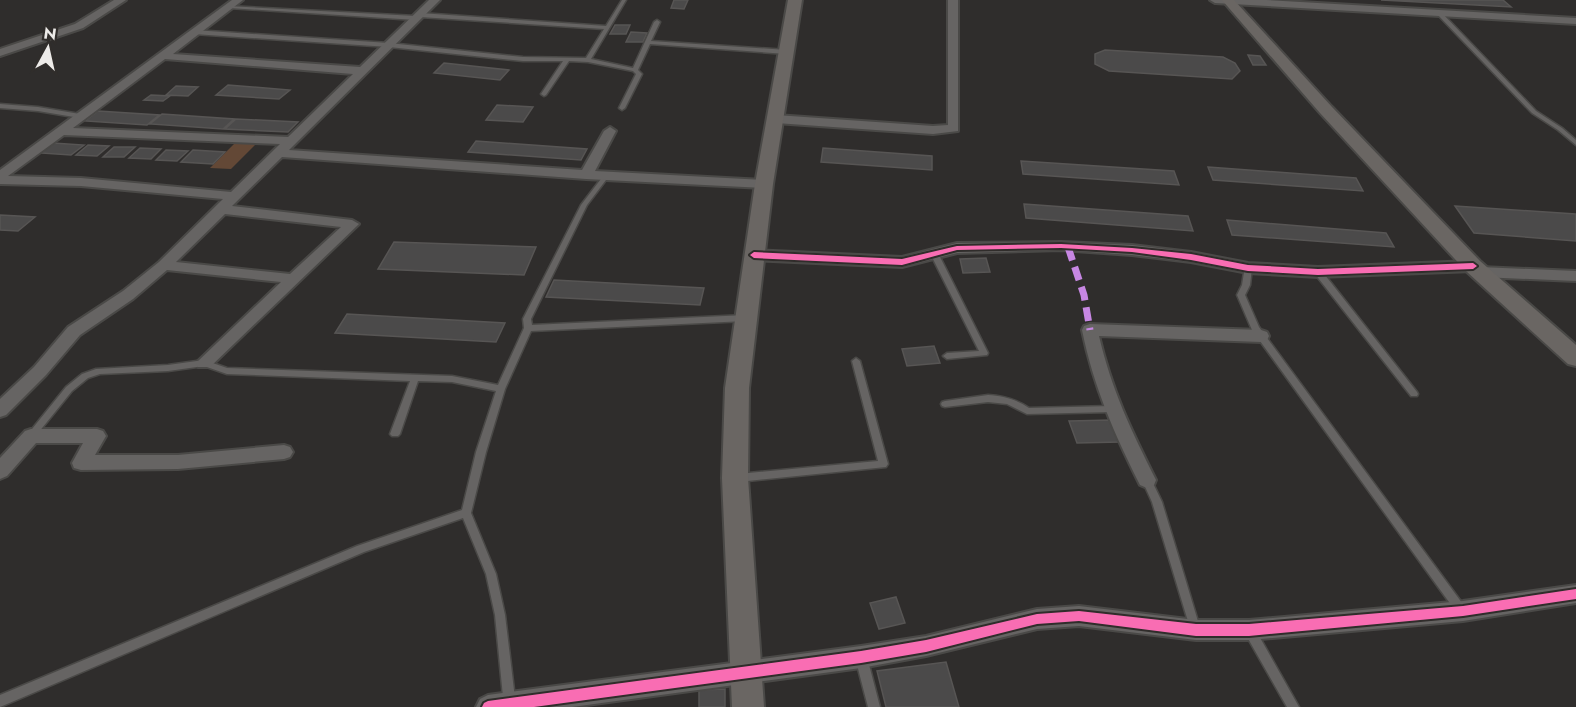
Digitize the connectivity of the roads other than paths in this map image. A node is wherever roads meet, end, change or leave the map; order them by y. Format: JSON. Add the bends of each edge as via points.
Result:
{"nodes":[{"id":1,"x":121,"y":0,"type":"edge"},
{"id":2,"x":435,"y":0,"type":"edge"},
{"id":3,"x":624,"y":0,"type":"edge"},
{"id":4,"x":795,"y":0,"type":"edge"},
{"id":5,"x":953,"y":0,"type":"edge"},
{"id":6,"x":1215,"y":0,"type":"edge"},
{"id":7,"x":1228,"y":1,"type":"edge"},
{"id":8,"x":233,"y":3,"type":"edge"},
{"id":9,"x":1439,"y":13,"type":"junction"},
{"id":10,"x":418,"y":16,"type":"junction"},
{"id":11,"x":1576,"y":21,"type":"edge"},
{"id":12,"x":657,"y":22,"type":"dead end"},
{"id":13,"x":607,"y":28,"type":"junction"},
{"id":14,"x":194,"y":32,"type":"junction"},
{"id":15,"x":648,"y":42,"type":"junction"},
{"id":16,"x":389,"y":45,"type":"junction"},
{"id":17,"x":787,"y":52,"type":"junction"},
{"id":18,"x":0,"y":53,"type":"edge"},
{"id":19,"x":162,"y":56,"type":"junction"},
{"id":20,"x":588,"y":60,"type":"junction"},
{"id":21,"x":566,"y":61,"type":"junction"},
{"id":22,"x":635,"y":70,"type":"junction"},
{"id":23,"x":362,"y":71,"type":"junction"},
{"id":24,"x":544,"y":94,"type":"dead end"},
{"id":25,"x":0,"y":106,"type":"edge"},
{"id":26,"x":622,"y":108,"type":"dead end"},
{"id":27,"x":777,"y":115,"type":"junction"},
{"id":28,"x":80,"y":116,"type":"junction"},
{"id":29,"x":61,"y":130,"type":"junction"},
{"id":30,"x":610,"y":131,"type":"dead end"},
{"id":31,"x":291,"y":141,"type":"junction"},
{"id":32,"x":1576,"y":143,"type":"edge"},
{"id":33,"x":278,"y":153,"type":"junction"},
{"id":34,"x":586,"y":175,"type":"junction"},
{"id":35,"x":606,"y":176,"type":"junction"},
{"id":36,"x":0,"y":178,"type":"edge"},
{"id":37,"x":764,"y":184,"type":"junction"},
{"id":38,"x":234,"y":196,"type":"junction"},
{"id":39,"x":221,"y":209,"type":"junction"},
{"id":40,"x":754,"y":255,"type":"junction"},
{"id":41,"x":935,"y":255,"type":"junction"},
{"id":42,"x":164,"y":265,"type":"junction"},
{"id":43,"x":1248,"y":268,"type":"junction"},
{"id":44,"x":1476,"y":269,"type":"junction"},
{"id":45,"x":1318,"y":273,"type":"junction"},
{"id":46,"x":1576,"y":276,"type":"edge"},
{"id":47,"x":294,"y":279,"type":"junction"},
{"id":48,"x":746,"y":318,"type":"junction"},
{"id":49,"x":528,"y":328,"type":"junction"},
{"id":50,"x":1261,"y":336,"type":"junction"},
{"id":51,"x":947,"y":356,"type":"dead end"},
{"id":52,"x":1576,"y":358,"type":"edge"},
{"id":53,"x":856,"y":361,"type":"dead end"},
{"id":54,"x":204,"y":363,"type":"junction"},
{"id":55,"x":415,"y":378,"type":"junction"},
{"id":56,"x":501,"y":389,"type":"junction"},
{"id":57,"x":1414,"y":394,"type":"dead end"},
{"id":58,"x":945,"y":404,"type":"dead end"},
{"id":59,"x":1112,"y":409,"type":"junction"},
{"id":60,"x":0,"y":410,"type":"edge"},
{"id":61,"x":395,"y":435,"type":"dead end"},
{"id":62,"x":31,"y":436,"type":"junction"},
{"id":63,"x":284,"y":452,"type":"dead end"},
{"id":64,"x":0,"y":471,"type":"edge"},
{"id":65,"x":735,"y":478,"type":"junction"},
{"id":66,"x":1147,"y":480,"type":"joint"},
{"id":67,"x":466,"y":513,"type":"junction"},
{"id":68,"x":1576,"y":594,"type":"edge"},
{"id":69,"x":1463,"y":611,"type":"junction"},
{"id":70,"x":1196,"y":630,"type":"junction"},
{"id":71,"x":1250,"y":630,"type":"junction"},
{"id":72,"x":861,"y":657,"type":"junction"},
{"id":73,"x":747,"y":672,"type":"junction"},
{"id":74,"x":0,"y":701,"type":"edge"},
{"id":75,"x":503,"y":706,"type":"edge"},
{"id":76,"x":748,"y":707,"type":"edge"},
{"id":77,"x":874,"y":707,"type":"edge"},
{"id":78,"x":1293,"y":707,"type":"edge"}],
"edges":[{"from":1,"to":18,"type":"street","via":[[79,26]]},
{"from":2,"to":10,"type":"street"},
{"from":3,"to":13,"type":"lane"},
{"from":4,"to":17,"type":"street"},
{"from":5,"to":27,"type":"street","via":[[954,128],[933,130]]},
{"from":6,"to":7,"type":"street"},
{"from":7,"to":9,"type":"street"},
{"from":7,"to":44,"type":"street"},
{"from":8,"to":10,"type":"lane"},
{"from":8,"to":14,"type":"street"},
{"from":9,"to":11,"type":"street"},
{"from":9,"to":32,"type":"lane","via":[[1534,112]]},
{"from":10,"to":13,"type":"lane"},
{"from":10,"to":16,"type":"street"},
{"from":12,"to":15,"type":"lane"},
{"from":13,"to":20,"type":"lane"},
{"from":14,"to":16,"type":"lane"},
{"from":14,"to":19,"type":"street"},
{"from":15,"to":17,"type":"lane"},
{"from":15,"to":22,"type":"lane"},
{"from":16,"to":21,"type":"lane"},
{"from":16,"to":23,"type":"street"},
{"from":17,"to":27,"type":"street"},
{"from":19,"to":23,"type":"street"},
{"from":19,"to":28,"type":"street"},
{"from":20,"to":21,"type":"lane"},
{"from":20,"to":22,"type":"lane"},
{"from":21,"to":24,"type":"lane"},
{"from":22,"to":26,"type":"lane","via":[[639,74]]},
{"from":23,"to":31,"type":"street"},
{"from":25,"to":28,"type":"lane"},
{"from":27,"to":37,"type":"street"},
{"from":28,"to":29,"type":"street"},
{"from":29,"to":31,"type":"street"},
{"from":29,"to":36,"type":"street"},
{"from":30,"to":34,"type":"street"},
{"from":31,"to":33,"type":"street"},
{"from":33,"to":34,"type":"street"},
{"from":33,"to":38,"type":"street"},
{"from":34,"to":35,"type":"street"},
{"from":35,"to":37,"type":"street"},
{"from":35,"to":49,"type":"lane","via":[[584,205],[527,319]]},
{"from":36,"to":38,"type":"street"},
{"from":37,"to":40,"type":"street"},
{"from":38,"to":39,"type":"street"},
{"from":39,"to":42,"type":"street"},
{"from":39,"to":47,"type":"street","via":[[352,224]]},
{"from":40,"to":41,"type":"street","via":[[902,262]]},
{"from":40,"to":48,"type":"street"},
{"from":41,"to":43,"type":"street","via":[[957,248],[1068,247],[1155,252]]},
{"from":41,"to":51,"type":"lane","via":[[984,353]]},
{"from":42,"to":47,"type":"street"},
{"from":42,"to":60,"type":"street","via":[[74,331]]},
{"from":43,"to":45,"type":"street"},
{"from":43,"to":50,"type":"lane","via":[[1241,295]]},
{"from":44,"to":45,"type":"street"},
{"from":44,"to":46,"type":"street"},
{"from":44,"to":52,"type":"street"},
{"from":45,"to":57,"type":"lane"},
{"from":47,"to":54,"type":"street"},
{"from":48,"to":49,"type":"lane"},
{"from":48,"to":65,"type":"street","via":[[737,388]]},
{"from":49,"to":56,"type":"lane"},
{"from":50,"to":59,"type":"street","via":[[1090,330]]},
{"from":50,"to":69,"type":"lane"},
{"from":53,"to":65,"type":"lane","via":[[883,464]]},
{"from":54,"to":55,"type":"lane","via":[[227,371]]},
{"from":54,"to":62,"type":"lane","via":[[99,371],[85,376],[69,389]]},
{"from":55,"to":56,"type":"lane","via":[[452,379]]},
{"from":55,"to":61,"type":"lane"},
{"from":56,"to":67,"type":"lane"},
{"from":58,"to":59,"type":"lane","via":[[991,397],[1017,402],[1027,411]]},
{"from":59,"to":66,"type":"street"},
{"from":62,"to":63,"type":"street","via":[[97,436],[81,463],[178,462]]},
{"from":62,"to":64,"type":"street"},
{"from":65,"to":73,"type":"street"},
{"from":66,"to":70,"type":"lane"},
{"from":67,"to":74,"type":"lane","via":[[361,549]]},
{"from":67,"to":75,"type":"lane","via":[[491,574],[500,615]]},
{"from":68,"to":69,"type":"street"},
{"from":69,"to":71,"type":"street"},
{"from":70,"to":71,"type":"street"},
{"from":70,"to":72,"type":"street","via":[[1079,616],[1037,619]]},
{"from":71,"to":78,"type":"lane"},
{"from":72,"to":73,"type":"street"},
{"from":72,"to":77,"type":"lane"},
{"from":73,"to":75,"type":"street"},
{"from":73,"to":76,"type":"street"}]}
